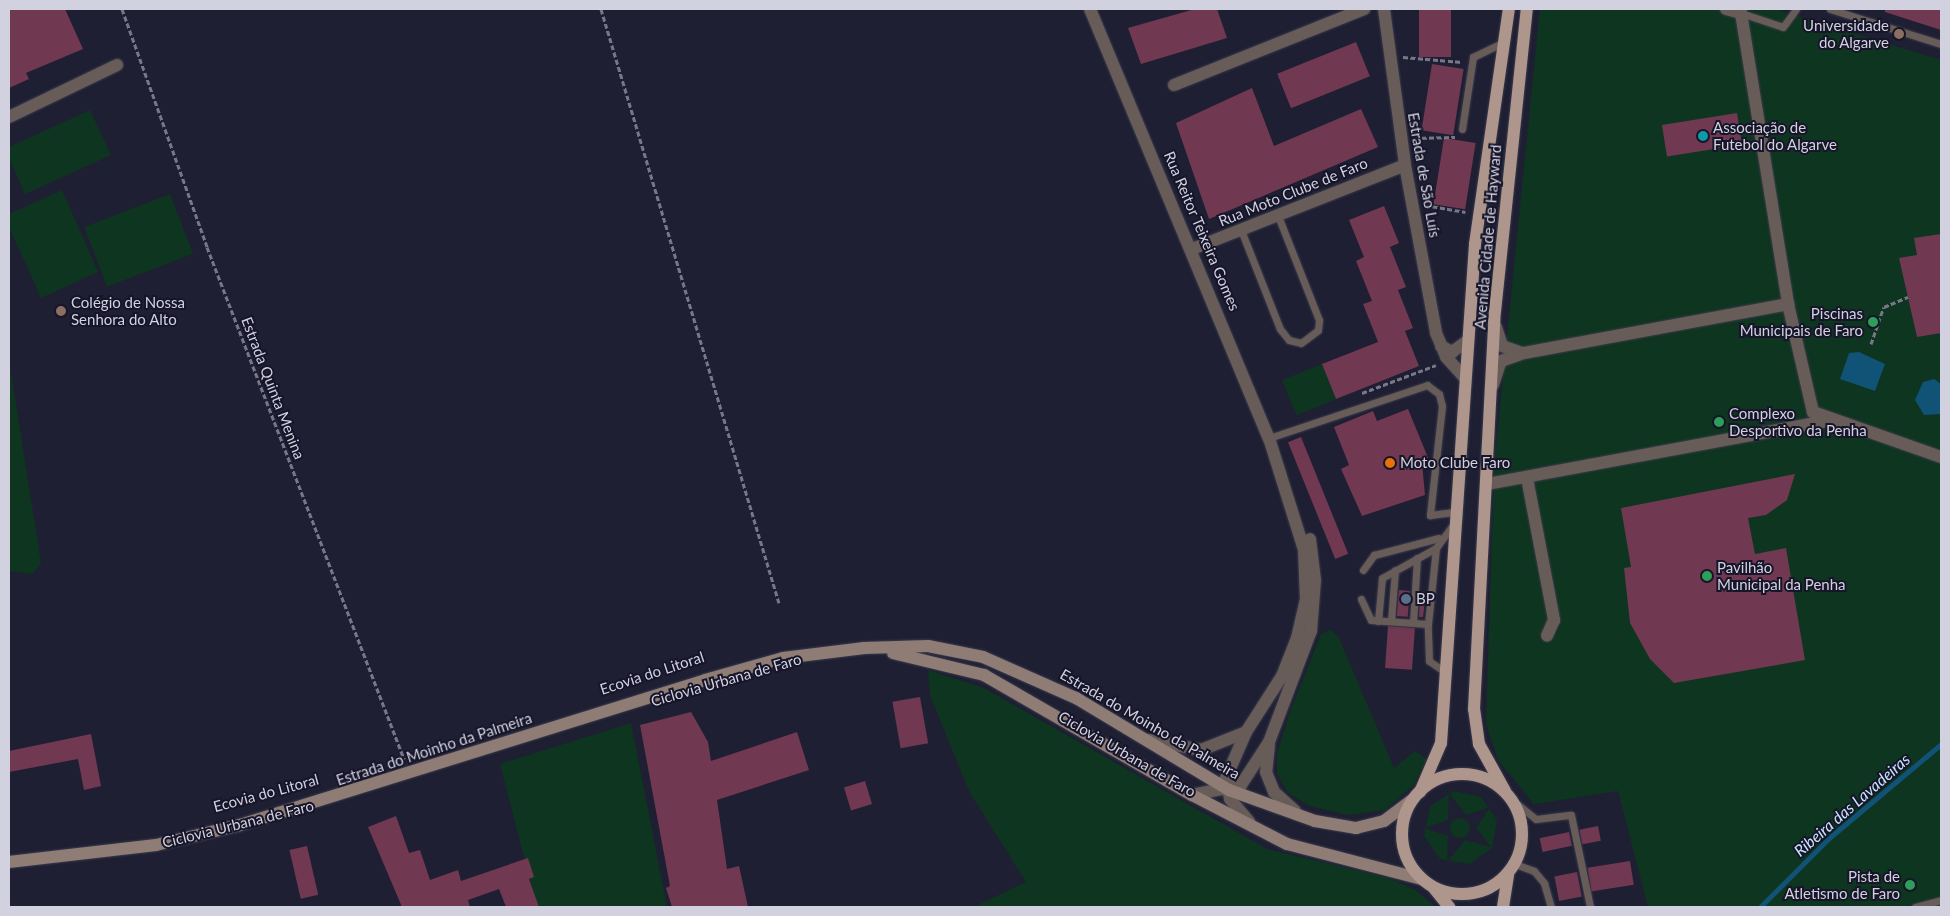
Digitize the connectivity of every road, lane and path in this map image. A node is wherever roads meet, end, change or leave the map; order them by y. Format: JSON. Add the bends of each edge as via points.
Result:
{"nodes":[{"id":1,"x":122,"y":9,"type":"edge"},
{"id":2,"x":601,"y":9,"type":"edge"},
{"id":3,"x":1090,"y":9,"type":"edge"},
{"id":4,"x":1364,"y":9,"type":"edge"},
{"id":5,"x":1384,"y":9,"type":"edge"},
{"id":6,"x":1509,"y":9,"type":"edge"},
{"id":7,"x":1528,"y":9,"type":"edge"},
{"id":8,"x":1726,"y":9,"type":"edge"},
{"id":9,"x":1796,"y":9,"type":"edge"},
{"id":10,"x":1830,"y":9,"type":"edge"},
{"id":11,"x":1741,"y":13,"type":"junction"},
{"id":12,"x":1504,"y":42,"type":"junction"},
{"id":13,"x":1941,"y":44,"type":"edge"},
{"id":14,"x":1388,"y":55,"type":"junction"},
{"id":15,"x":1464,"y":61,"type":"dead end"},
{"id":16,"x":117,"y":65,"type":"dead end"},
{"id":17,"x":1174,"y":85,"type":"dead end"},
{"id":18,"x":9,"y":117,"type":"edge"},
{"id":19,"x":1462,"y":129,"type":"dead end"},
{"id":20,"x":1461,"y":138,"type":"dead end"},
{"id":21,"x":1401,"y":140,"type":"junction"},
{"id":22,"x":1405,"y":165,"type":"junction"},
{"id":23,"x":1412,"y":203,"type":"junction"},
{"id":24,"x":1478,"y":214,"type":"junction"},
{"id":25,"x":1278,"y":216,"type":"junction"},
{"id":26,"x":1241,"y":230,"type":"junction"},
{"id":27,"x":1192,"y":249,"type":"junction"},
{"id":28,"x":1908,"y":297,"type":"dead end"},
{"id":29,"x":1788,"y":304,"type":"junction"},
{"id":30,"x":1496,"y":327,"type":"junction"},
{"id":31,"x":1466,"y":342,"type":"junction"},
{"id":32,"x":1871,"y":344,"type":"dead end"},
{"id":33,"x":1441,"y":346,"type":"junction"},
{"id":34,"x":1524,"y":353,"type":"junction"},
{"id":35,"x":1465,"y":378,"type":"junction"},
{"id":36,"x":1493,"y":385,"type":"junction"},
{"id":37,"x":1836,"y":419,"type":"junction"},
{"id":38,"x":1269,"y":438,"type":"junction"},
{"id":39,"x":1941,"y":457,"type":"edge"},
{"id":40,"x":1280,"y":467,"type":"junction"},
{"id":41,"x":1527,"y":478,"type":"junction"},
{"id":42,"x":1487,"y":484,"type":"junction"},
{"id":43,"x":1456,"y":516,"type":"junction"},
{"id":44,"x":1439,"y":538,"type":"junction"},
{"id":45,"x":1436,"y":548,"type":"junction"},
{"id":46,"x":1418,"y":558,"type":"junction"},
{"id":47,"x":1364,"y":570,"type":"dead end"},
{"id":48,"x":1395,"y":570,"type":"junction"},
{"id":49,"x":1360,"y":599,"type":"dead end"},
{"id":50,"x":779,"y":603,"type":"dead end"},
{"id":51,"x":1378,"y":620,"type":"junction"},
{"id":52,"x":1391,"y":621,"type":"junction"},
{"id":53,"x":1413,"y":623,"type":"junction"},
{"id":54,"x":1428,"y":624,"type":"junction"},
{"id":55,"x":1548,"y":636,"type":"dead end"},
{"id":56,"x":864,"y":648,"type":"junction"},
{"id":57,"x":1446,"y":680,"type":"junction"},
{"id":58,"x":1246,"y":732,"type":"junction"},
{"id":59,"x":1140,"y":737,"type":"junction"},
{"id":60,"x":1269,"y":742,"type":"junction"},
{"id":61,"x":396,"y":766,"type":"dead end"},
{"id":62,"x":407,"y":766,"type":"junction"},
{"id":63,"x":1229,"y":790,"type":"junction"},
{"id":64,"x":1192,"y":795,"type":"junction"},
{"id":65,"x":1508,"y":795,"type":"junction"},
{"id":66,"x":1416,"y":796,"type":"junction"},
{"id":67,"x":1315,"y":821,"type":"junction"},
{"id":68,"x":1256,"y":828,"type":"junction"},
{"id":69,"x":9,"y":862,"type":"edge"},
{"id":70,"x":1511,"y":869,"type":"junction"},
{"id":71,"x":1421,"y":879,"type":"junction"},
{"id":72,"x":1433,"y":887,"type":"junction"},
{"id":73,"x":1941,"y":900,"type":"edge"},
{"id":74,"x":1449,"y":907,"type":"edge"},
{"id":75,"x":1503,"y":907,"type":"edge"},
{"id":76,"x":1551,"y":907,"type":"edge"},
{"id":77,"x":1590,"y":907,"type":"edge"},
{"id":78,"x":1915,"y":907,"type":"edge"}],
"edges":[{"from":1,"to":62,"type":"path","name":"Estrada Quinta Menina","via":[[206,246]]},
{"from":2,"to":50,"type":"path"},
{"from":3,"to":27,"type":"street","name":"Rua Reitor Teixeira Gomes"},
{"from":4,"to":17,"type":"street"},
{"from":5,"to":14,"type":"street","name":"Estrada de São Luís"},
{"from":6,"to":12,"type":"main road","name":"Avenida Cidade de Hayward"},
{"from":7,"to":30,"type":"main road","name":"Avenida Cidade de Hayward"},
{"from":8,"to":11,"type":"street"},
{"from":9,"to":11,"type":"lane","via":[[1783,27]]},
{"from":10,"to":13,"type":"lane"},
{"from":11,"to":29,"type":"street"},
{"from":12,"to":19,"type":"lane","via":[[1473,57]]},
{"from":12,"to":24,"type":"main road","name":"Avenida Cidade de Hayward"},
{"from":14,"to":15,"type":"path"},
{"from":14,"to":21,"type":"street","name":"Estrada de São Luís"},
{"from":16,"to":18,"type":"street"},
{"from":20,"to":21,"type":"path","via":[[1435,135]]},
{"from":21,"to":22,"type":"street","name":"Estrada de São Luís"},
{"from":22,"to":23,"type":"street","name":"Estrada de São Luís"},
{"from":22,"to":25,"type":"street","name":"Rua Moto Clube de Faro"},
{"from":23,"to":24,"type":"path"},
{"from":23,"to":33,"type":"street","name":"Estrada de São Luís"},
{"from":24,"to":31,"type":"main road","name":"Avenida Cidade de Hayward"},
{"from":25,"to":26,"type":"street","name":"Rua Moto Clube de Faro"},
{"from":25,"to":26,"type":"lane","via":[[1319,320],[1318,330],[1301,343],[1289,340],[1280,329]]},
{"from":26,"to":27,"type":"street","name":"Rua Moto Clube de Faro"},
{"from":27,"to":38,"type":"street","name":"Rua Reitor Teixeira Gomes"},
{"from":28,"to":32,"type":"path","via":[[1884,307]]},
{"from":29,"to":34,"type":"street"},
{"from":29,"to":37,"type":"street","via":[[1812,412]]},
{"from":30,"to":34,"type":"street","via":[[1502,346]]},
{"from":30,"to":36,"type":"main road","name":"Avenida Cidade de Hayward"},
{"from":31,"to":33,"type":"street","via":[[1452,352]]},
{"from":31,"to":35,"type":"main road","name":"Avenida Cidade de Hayward"},
{"from":33,"to":35,"type":"street"},
{"from":34,"to":36,"type":"street","via":[[1501,361]]},
{"from":35,"to":43,"type":"main road","name":"Avenida Cidade de Hayward"},
{"from":36,"to":42,"type":"main road","name":"Avenida Cidade de Hayward"},
{"from":37,"to":39,"type":"street"},
{"from":37,"to":41,"type":"street"},
{"from":38,"to":40,"type":"street","name":"Rua Reitor Teixeira Gomes"},
{"from":38,"to":43,"type":"lane","via":[[1427,385],[1439,394],[1442,406],[1430,515]]},
{"from":40,"to":58,"type":"street","via":[[1304,550],[1306,599],[1282,676]]},
{"from":40,"to":60,"type":"street","via":[[1308,528],[1315,605],[1304,658]]},
{"from":41,"to":42,"type":"street"},
{"from":41,"to":55,"type":"street","via":[[1554,620]]},
{"from":42,"to":65,"type":"main road","name":"Avenida Cidade de Hayward","via":[[1474,709],[1479,744]]},
{"from":43,"to":44,"type":"lane"},
{"from":43,"to":57,"type":"main road","name":"Avenida Cidade de Hayward"},
{"from":44,"to":45,"type":"lane"},
{"from":44,"to":47,"type":"lane","via":[[1374,555]]},
{"from":45,"to":46,"type":"lane"},
{"from":45,"to":54,"type":"lane"},
{"from":46,"to":48,"type":"lane"},
{"from":46,"to":53,"type":"lane"},
{"from":48,"to":51,"type":"lane","via":[[1382,578]]},
{"from":48,"to":52,"type":"lane"},
{"from":49,"to":51,"type":"lane","via":[[1371,620]]},
{"from":51,"to":52,"type":"lane"},
{"from":52,"to":53,"type":"lane"},
{"from":53,"to":54,"type":"lane"},
{"from":54,"to":57,"type":"lane","via":[[1429,661],[1444,668]]},
{"from":56,"to":59,"type":"main road","name":"Estrada do Moinho da Palmeira","via":[[928,646],[984,657],[1076,698]]},
{"from":56,"to":62,"type":"main road","name":"Estrada do Moinho da Palmeira","via":[[783,658]]},
{"from":56,"to":64,"type":"main road","name":"Estrada do Moinho da Palmeira","via":[[931,659],[984,675]]},
{"from":57,"to":66,"type":"main road","name":"Avenida Cidade de Hayward","via":[[1441,742]]},
{"from":58,"to":59,"type":"street","via":[[1201,750]]},
{"from":58,"to":63,"type":"street","via":[[1226,778]]},
{"from":59,"to":63,"type":"main road","name":"Estrada do Moinho da Palmeira"},
{"from":60,"to":63,"type":"street","via":[[1249,775]]},
{"from":60,"to":67,"type":"street","via":[[1266,772],[1274,792],[1286,807]]},
{"from":61,"to":62,"type":"path"},
{"from":62,"to":69,"type":"main road","name":"Estrada do Moinho da Palmeira","via":[[240,825],[156,845]]},
{"from":63,"to":64,"type":"street"},
{"from":63,"to":67,"type":"main road","name":"Estrada do Moinho da Palmeira"},
{"from":63,"to":68,"type":"street","via":[[1238,812]]},
{"from":64,"to":68,"type":"main road","name":"Estrada do Moinho da Palmeira"},
{"from":65,"to":66,"type":"main road","via":[[1489,780],[1462,774],[1434,781]]},
{"from":65,"to":70,"type":"main road","via":[[1523,836]]},
{"from":65,"to":77,"type":"lane","via":[[1536,819],[1571,815]]},
{"from":66,"to":67,"type":"main road","name":"Estrada do Moinho da Palmeira","via":[[1384,822],[1356,828]]},
{"from":66,"to":71,"type":"main road","via":[[1405,815],[1402,840],[1406,857]]},
{"from":68,"to":71,"type":"main road","name":"Estrada do Moinho da Palmeira","via":[[1313,852]]},
{"from":70,"to":72,"type":"main road","via":[[1473,894]]},
{"from":70,"to":75,"type":"main road"},
{"from":70,"to":76,"type":"lane","via":[[1534,871],[1544,883]]},
{"from":71,"to":72,"type":"main road"},
{"from":72,"to":74,"type":"main road"},
{"from":73,"to":78,"type":"lane"}]}
